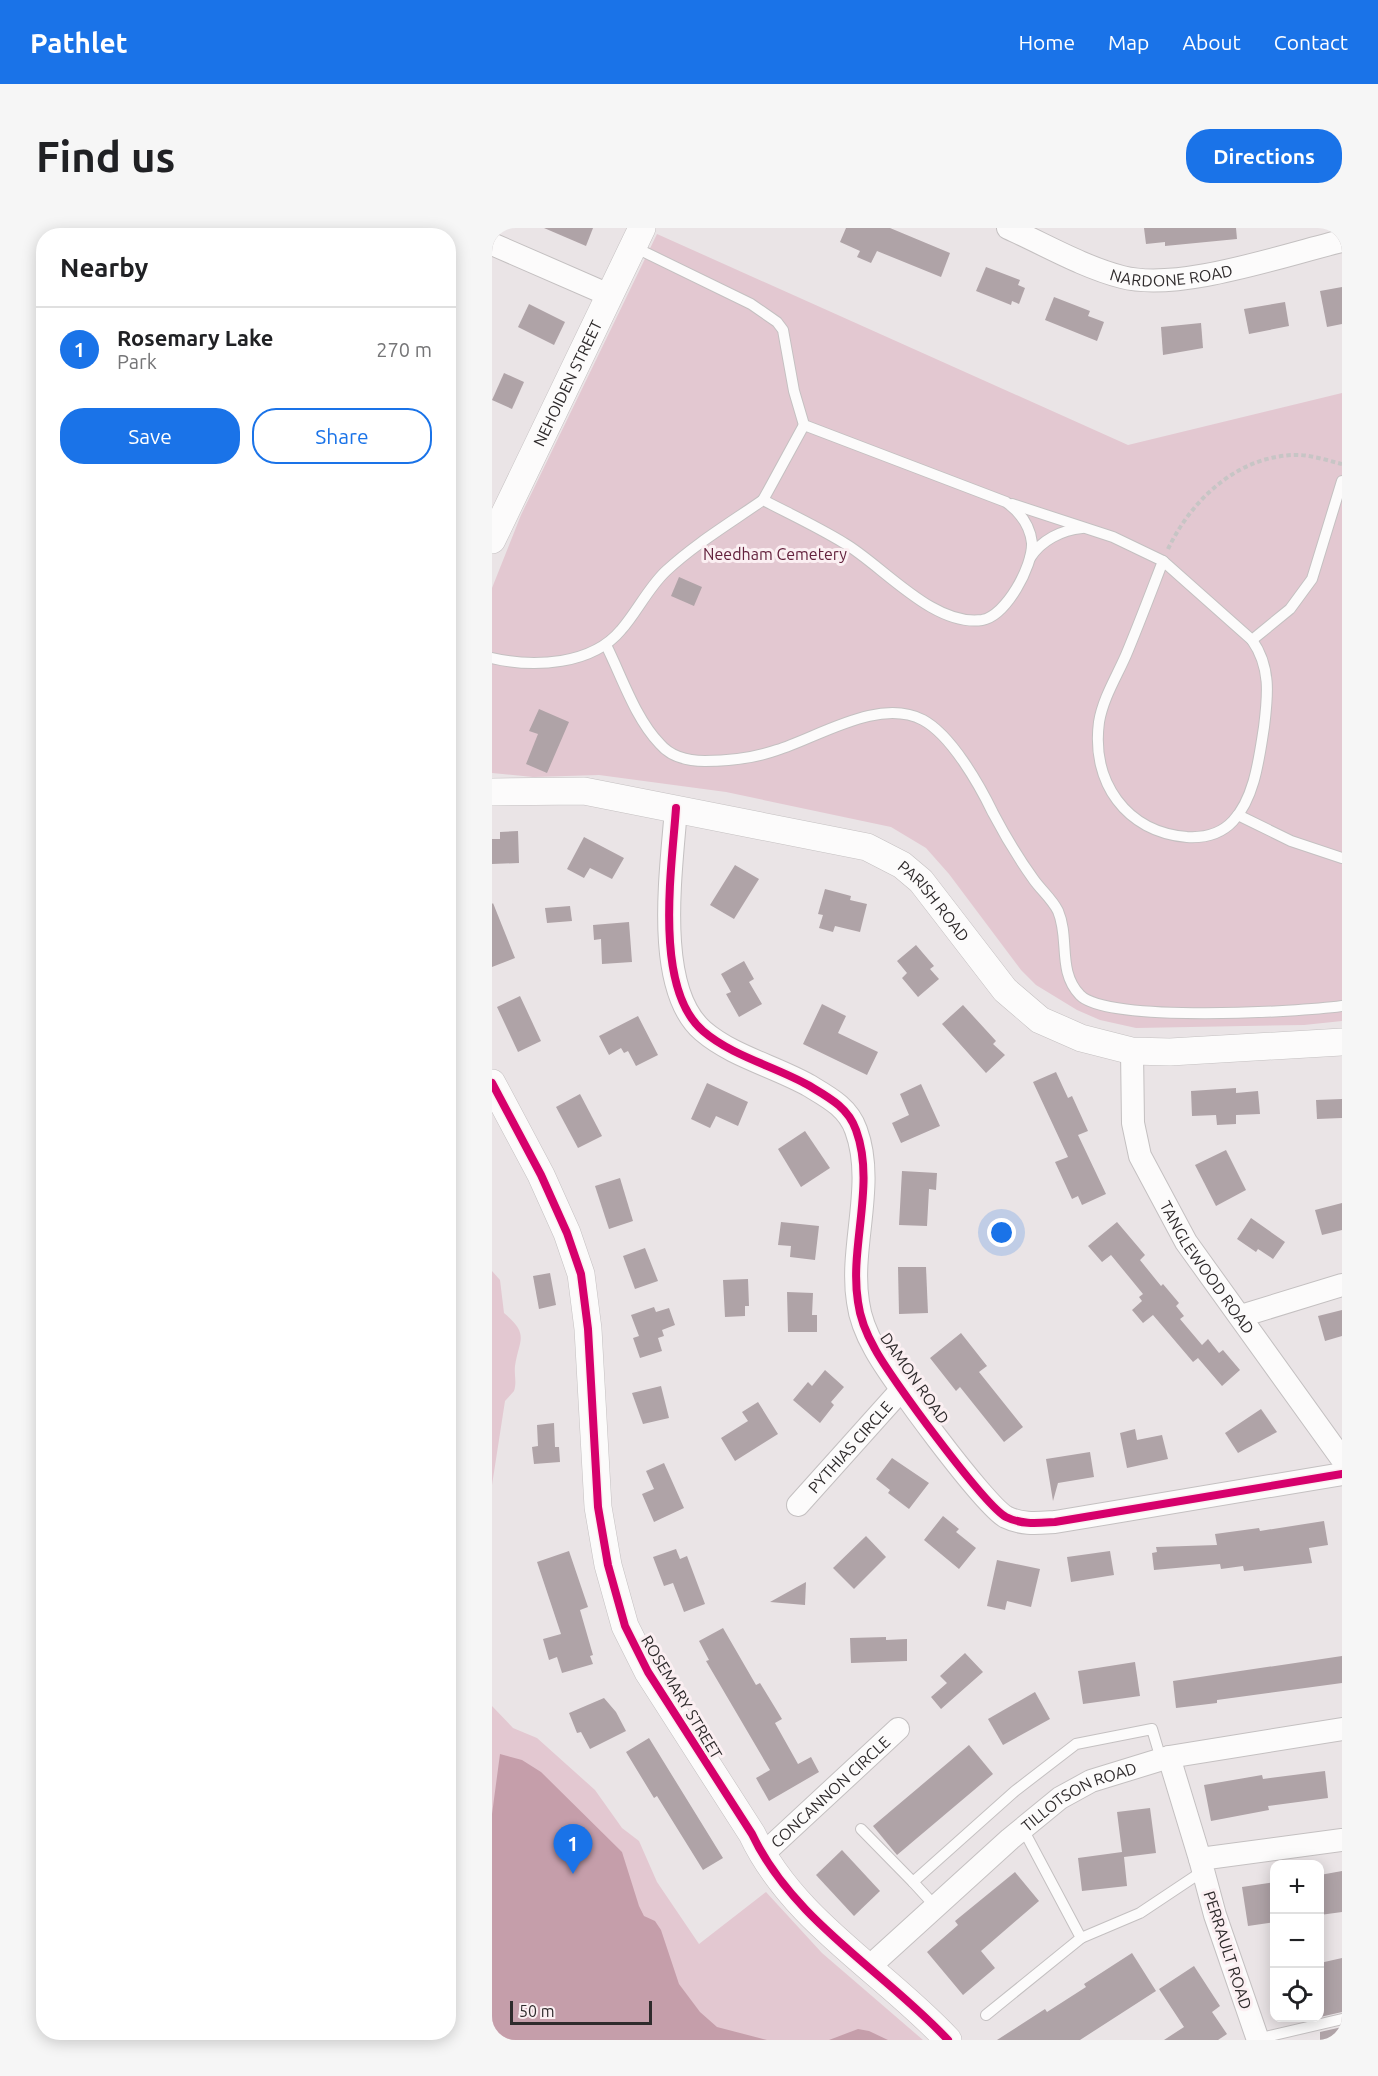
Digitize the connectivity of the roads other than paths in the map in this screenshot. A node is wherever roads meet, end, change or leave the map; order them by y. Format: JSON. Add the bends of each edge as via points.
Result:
{"nodes":[{"id":1,"x":1008,"y":228,"type":"edge"},
{"id":2,"x":638,"y":237,"type":"edge"},
{"id":3,"x":1342,"y":241,"type":"edge"},
{"id":4,"x":492,"y":244,"type":"edge"},
{"id":5,"x":609,"y":295,"type":"junction"},
{"id":6,"x":804,"y":425,"type":"junction"},
{"id":7,"x":1342,"y":481,"type":"edge"},
{"id":8,"x":1340,"y":494,"type":"edge"},
{"id":9,"x":763,"y":500,"type":"junction"},
{"id":10,"x":1006,"y":502,"type":"junction"},
{"id":11,"x":1086,"y":527,"type":"junction"},
{"id":12,"x":492,"y":540,"type":"edge"},
{"id":13,"x":1163,"y":561,"type":"junction"},
{"id":14,"x":1027,"y":563,"type":"junction"},
{"id":15,"x":1252,"y":640,"type":"junction"},
{"id":16,"x":606,"y":645,"type":"junction"},
{"id":17,"x":492,"y":658,"type":"edge"},
{"id":18,"x":492,"y":792,"type":"edge"},
{"id":19,"x":676,"y":808,"type":"junction"},
{"id":20,"x":1238,"y":815,"type":"junction"},
{"id":21,"x":1342,"y":858,"type":"edge"},
{"id":22,"x":1342,"y":1006,"type":"edge"},
{"id":23,"x":1342,"y":1042,"type":"edge"},
{"id":24,"x":1132,"y":1051,"type":"junction"},
{"id":25,"x":492,"y":1083,"type":"edge"},
{"id":26,"x":1342,"y":1285,"type":"edge"},
{"id":27,"x":1240,"y":1316,"type":"junction"},
{"id":28,"x":902,"y":1389,"type":"junction"},
{"id":29,"x":1342,"y":1459,"type":"edge"},
{"id":30,"x":1342,"y":1474,"type":"edge"},
{"id":31,"x":798,"y":1504,"type":"dead end"},
{"id":32,"x":898,"y":1729,"type":"dead end"},
{"id":33,"x":1342,"y":1729,"type":"edge"},
{"id":34,"x":1165,"y":1758,"type":"junction"},
{"id":35,"x":861,"y":1829,"type":"dead end"},
{"id":36,"x":1023,"y":1829,"type":"junction"},
{"id":37,"x":1342,"y":1840,"type":"edge"},
{"id":38,"x":762,"y":1855,"type":"junction"},
{"id":39,"x":1201,"y":1865,"type":"junction"},
{"id":40,"x":913,"y":1882,"type":"junction"},
{"id":41,"x":935,"y":1906,"type":"junction"},
{"id":42,"x":1081,"y":1938,"type":"junction"},
{"id":43,"x":867,"y":1968,"type":"junction"},
{"id":44,"x":986,"y":2015,"type":"dead end"},
{"id":45,"x":1342,"y":2019,"type":"edge"},
{"id":46,"x":1257,"y":2039,"type":"edge"},
{"id":47,"x":948,"y":2040,"type":"edge"}],
"edges":[{"from":1,"to":3,"type":"street","name":"NARDONE ROAD","via":[[1111,274],[1147,280],[1194,277]]},
{"from":2,"to":5,"type":"street","name":"NEHOIDEN STREET"},
{"from":2,"to":6,"type":"lane","via":[[777,322],[783,330]]},
{"from":4,"to":5,"type":"street"},
{"from":5,"to":12,"type":"street","name":"NEHOIDEN STREET"},
{"from":6,"to":9,"type":"lane"},
{"from":6,"to":10,"type":"lane"},
{"from":7,"to":8,"type":"lane"},
{"from":8,"to":15,"type":"lane","via":[[1308,585],[1290,609]]},
{"from":9,"to":14,"type":"lane","via":[[844,542],[910,594],[966,619],[982,620],[1003,609]]},
{"from":9,"to":16,"type":"lane","via":[[665,572],[622,630]]},
{"from":10,"to":11,"type":"lane"},
{"from":10,"to":14,"type":"lane","via":[[1017,510],[1030,535],[1032,550]]},
{"from":11,"to":13,"type":"lane"},
{"from":11,"to":14,"type":"lane","via":[[1068,530],[1043,543]]},
{"from":13,"to":15,"type":"lane"},
{"from":13,"to":20,"type":"lane","via":[[1104,705],[1098,736],[1102,765],[1112,794],[1123,809],[1150,828],[1174,835],[1208,836],[1227,827]]},
{"from":15,"to":20,"type":"lane","via":[[1265,664],[1268,689],[1255,776]]},
{"from":16,"to":17,"type":"lane","via":[[586,655],[543,662]]},
{"from":16,"to":22,"type":"lane","via":[[648,729],[662,746],[684,759],[728,760],[760,755],[863,716],[899,715],[924,721],[953,748],[1029,873],[1053,903],[1065,937],[1065,962],[1070,978],[1080,995],[1095,1004],[1134,1010],[1255,1012]]},
{"from":18,"to":19,"type":"street","name":"PARISH ROAD","via":[[584,791]]},
{"from":19,"to":24,"type":"street","name":"PARISH ROAD","via":[[867,847],[902,865],[921,881],[1005,990],[1040,1020],[1081,1038]]},
{"from":19,"to":28,"type":"street","name":"DAMON ROAD","via":[[669,911],[681,1000],[693,1021],[718,1042],[802,1082],[849,1116],[862,1161],[858,1303],[875,1350]]},
{"from":20,"to":21,"type":"lane","via":[[1291,841]]},
{"from":23,"to":24,"type":"street","name":"PARISH ROAD"},
{"from":24,"to":27,"type":"street","name":"TANGLEWOOD ROAD","via":[[1133,1123],[1140,1156],[1186,1242]]},
{"from":25,"to":38,"type":"street","name":"ROSEMARY STREET","via":[[540,1175],[581,1274],[598,1507],[608,1565],[625,1626],[648,1672]]},
{"from":26,"to":27,"type":"street"},
{"from":27,"to":29,"type":"street","name":"TANGLEWOOD ROAD"},
{"from":28,"to":30,"type":"street","name":"DAMON ROAD","via":[[982,1493],[1005,1516],[1024,1523],[1055,1522]]},
{"from":28,"to":31,"type":"street","name":"PYTHIAS CIRCLE"},
{"from":32,"to":38,"type":"street","name":"CONCANNON CIRCLE"},
{"from":33,"to":34,"type":"street","name":"TILLOTSON ROAD"},
{"from":34,"to":36,"type":"street","name":"TILLOTSON ROAD","via":[[1091,1781],[1060,1798]]},
{"from":34,"to":39,"type":"street","name":"PERRAULT ROAD"},
{"from":34,"to":40,"type":"lane","via":[[1152,1729],[1076,1744],[1015,1791]]},
{"from":35,"to":40,"type":"lane"},
{"from":36,"to":41,"type":"street","name":"TILLOTSON ROAD"},
{"from":36,"to":42,"type":"lane"},
{"from":37,"to":39,"type":"street"},
{"from":38,"to":43,"type":"street","name":"ROSEMARY STREET","via":[[807,1910]]},
{"from":39,"to":42,"type":"lane","via":[[1140,1913]]},
{"from":39,"to":46,"type":"street","name":"PERRAULT ROAD"},
{"from":40,"to":41,"type":"lane"},
{"from":41,"to":43,"type":"street","name":"TILLOTSON ROAD"},
{"from":42,"to":44,"type":"lane"},
{"from":43,"to":47,"type":"street","name":"ROSEMARY STREET"},
{"from":45,"to":46,"type":"lane"}]}
